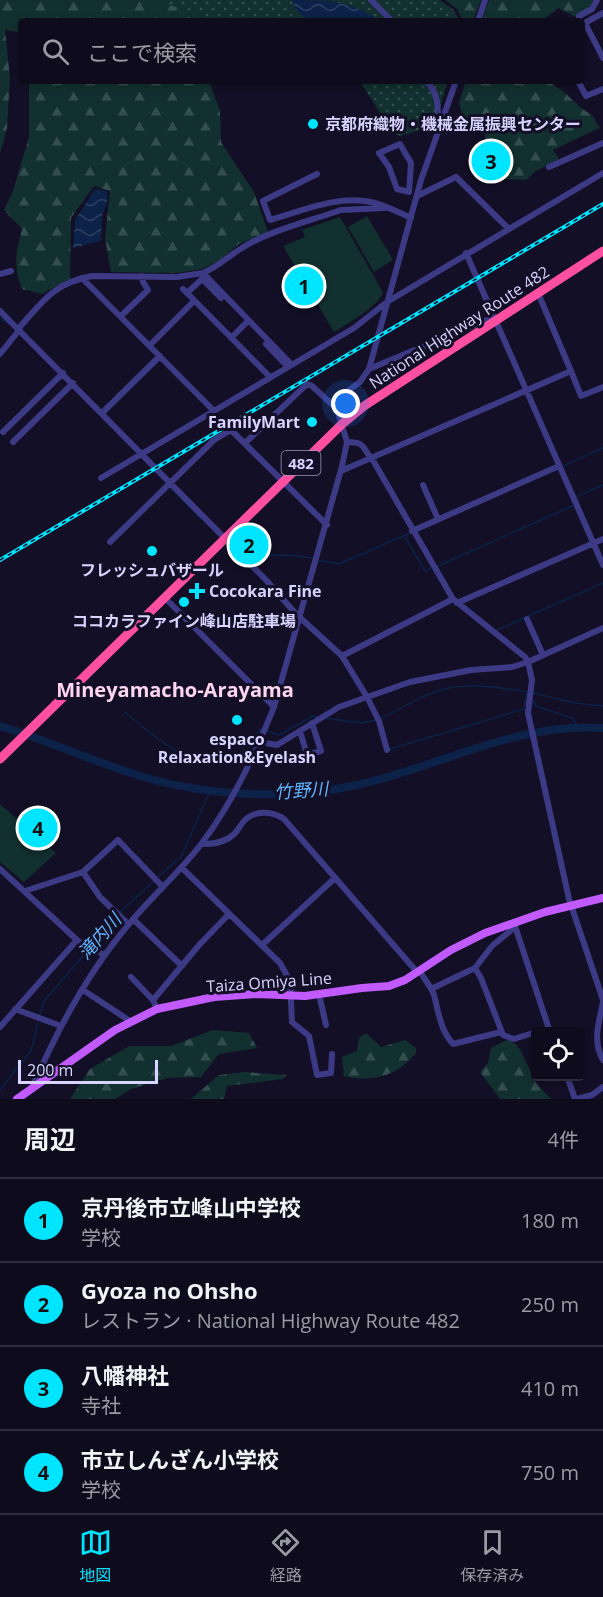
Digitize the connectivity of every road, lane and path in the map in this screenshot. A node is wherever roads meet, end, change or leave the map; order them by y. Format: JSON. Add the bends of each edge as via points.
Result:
{"nodes":[{"id":1,"x":371,"y":0,"type":"edge"},
{"id":2,"x":485,"y":0,"type":"edge"},
{"id":3,"x":597,"y":0,"type":"edge"},
{"id":4,"x":603,"y":13,"type":"edge"},
{"id":5,"x":389,"y":18,"type":"edge"},
{"id":6,"x":479,"y":18,"type":"edge"},
{"id":7,"x":580,"y":18,"type":"edge"},
{"id":8,"x":585,"y":22,"type":"edge"},
{"id":9,"x":585,"y":28,"type":"edge"},
{"id":10,"x":603,"y":58,"type":"edge"},
{"id":11,"x":430,"y":84,"type":"edge"},
{"id":12,"x":455,"y":84,"type":"edge"},
{"id":13,"x":580,"y":84,"type":"edge"},
{"id":14,"x":603,"y":88,"type":"edge"},
{"id":15,"x":438,"y":131,"type":"junction"},
{"id":16,"x":603,"y":142,"type":"edge"},
{"id":17,"x":549,"y":167,"type":"dead end"},
{"id":18,"x":603,"y":173,"type":"edge"},
{"id":19,"x":317,"y":174,"type":"dead end"},
{"id":20,"x":421,"y":180,"type":"junction"},
{"id":21,"x":410,"y":181,"type":"junction"},
{"id":22,"x":417,"y":196,"type":"junction"},
{"id":23,"x":390,"y":208,"type":"junction"},
{"id":24,"x":411,"y":218,"type":"junction"},
{"id":25,"x":508,"y":229,"type":"junction"},
{"id":26,"x":603,"y":251,"type":"edge"},
{"id":27,"x":466,"y":253,"type":"junction"},
{"id":28,"x":11,"y":271,"type":"dead end"},
{"id":29,"x":203,"y":273,"type":"junction"},
{"id":30,"x":0,"y":274,"type":"edge"},
{"id":31,"x":142,"y":276,"type":"junction"},
{"id":32,"x":82,"y":278,"type":"junction"},
{"id":33,"x":538,"y":293,"type":"junction"},
{"id":34,"x":194,"y":301,"type":"junction"},
{"id":35,"x":387,"y":302,"type":"junction"},
{"id":36,"x":0,"y":310,"type":"edge"},
{"id":37,"x":121,"y":316,"type":"junction"},
{"id":38,"x":494,"y":319,"type":"junction"},
{"id":39,"x":246,"y":323,"type":"junction"},
{"id":40,"x":19,"y":329,"type":"junction"},
{"id":41,"x":231,"y":338,"type":"junction"},
{"id":42,"x":150,"y":346,"type":"junction"},
{"id":43,"x":1,"y":350,"type":"edge"},
{"id":44,"x":160,"y":356,"type":"junction"},
{"id":45,"x":290,"y":365,"type":"junction"},
{"id":46,"x":369,"y":369,"type":"junction"},
{"id":47,"x":571,"y":371,"type":"junction"},
{"id":48,"x":63,"y":373,"type":"junction"},
{"id":49,"x":270,"y":377,"type":"junction"},
{"id":50,"x":73,"y":383,"type":"junction"},
{"id":51,"x":603,"y":387,"type":"edge"},
{"id":52,"x":526,"y":390,"type":"junction"},
{"id":53,"x":337,"y":409,"type":"junction"},
{"id":54,"x":214,"y":411,"type":"junction"},
{"id":55,"x":102,"y":413,"type":"junction"},
{"id":56,"x":341,"y":425,"type":"junction"},
{"id":57,"x":3,"y":432,"type":"dead end"},
{"id":58,"x":13,"y":442,"type":"dead end"},
{"id":59,"x":347,"y":442,"type":"junction"},
{"id":60,"x":245,"y":443,"type":"junction"},
{"id":61,"x":141,"y":454,"type":"junction"},
{"id":62,"x":371,"y":459,"type":"junction"},
{"id":63,"x":559,"y":466,"type":"junction"},
{"id":64,"x":341,"y":471,"type":"junction"},
{"id":65,"x":101,"y":478,"type":"dead end"},
{"id":66,"x":282,"y":481,"type":"junction"},
{"id":67,"x":170,"y":483,"type":"junction"},
{"id":68,"x":423,"y":485,"type":"dead end"},
{"id":69,"x":438,"y":519,"type":"junction"},
{"id":70,"x":327,"y":525,"type":"junction"},
{"id":71,"x":412,"y":531,"type":"junction"},
{"id":72,"x":224,"y":538,"type":"junction"},
{"id":73,"x":603,"y":539,"type":"edge"},
{"id":74,"x":110,"y":542,"type":"dead end"},
{"id":75,"x":593,"y":543,"type":"junction"},
{"id":76,"x":603,"y":565,"type":"edge"},
{"id":77,"x":164,"y":597,"type":"junction"},
{"id":78,"x":455,"y":601,"type":"junction"},
{"id":79,"x":300,"y":618,"type":"junction"},
{"id":80,"x":527,"y":619,"type":"dead end"},
{"id":81,"x":603,"y":628,"type":"edge"},
{"id":82,"x":543,"y":655,"type":"junction"},
{"id":83,"x":342,"y":656,"type":"junction"},
{"id":84,"x":528,"y":662,"type":"junction"},
{"id":85,"x":367,"y":697,"type":"junction"},
{"id":86,"x":274,"y":707,"type":"junction"},
{"id":87,"x":312,"y":723,"type":"junction"},
{"id":88,"x":300,"y":731,"type":"junction"},
{"id":89,"x":260,"y":742,"type":"junction"},
{"id":90,"x":387,"y":750,"type":"dead end"},
{"id":91,"x":0,"y":759,"type":"edge"},
{"id":92,"x":202,"y":844,"type":"junction"},
{"id":93,"x":182,"y":868,"type":"junction"},
{"id":94,"x":0,"y":869,"type":"edge"},
{"id":95,"x":83,"y":873,"type":"junction"},
{"id":96,"x":335,"y":878,"type":"junction"},
{"id":97,"x":163,"y":887,"type":"junction"},
{"id":98,"x":25,"y":891,"type":"junction"},
{"id":99,"x":603,"y":898,"type":"edge"},
{"id":100,"x":571,"y":904,"type":"junction"},
{"id":101,"x":229,"y":914,"type":"junction"},
{"id":102,"x":131,"y":922,"type":"junction"},
{"id":103,"x":514,"y":925,"type":"junction"},
{"id":104,"x":77,"y":940,"type":"junction"},
{"id":105,"x":262,"y":945,"type":"junction"},
{"id":106,"x":104,"y":955,"type":"junction"},
{"id":107,"x":182,"y":966,"type":"junction"},
{"id":108,"x":475,"y":968,"type":"junction"},
{"id":109,"x":418,"y":971,"type":"junction"},
{"id":110,"x":131,"y":977,"type":"dead end"},
{"id":111,"x":431,"y":989,"type":"junction"},
{"id":112,"x":83,"y":990,"type":"junction"},
{"id":113,"x":319,"y":994,"type":"junction"},
{"id":114,"x":291,"y":996,"type":"junction"},
{"id":115,"x":153,"y":1000,"type":"junction"},
{"id":116,"x":603,"y":1001,"type":"edge"},
{"id":117,"x":15,"y":1009,"type":"junction"},
{"id":118,"x":157,"y":1010,"type":"junction"},
{"id":119,"x":130,"y":1021,"type":"junction"},
{"id":120,"x":326,"y":1025,"type":"dead end"},
{"id":121,"x":61,"y":1026,"type":"junction"},
{"id":122,"x":0,"y":1027,"type":"edge"},
{"id":123,"x":548,"y":1027,"type":"edge"},
{"id":124,"x":501,"y":1032,"type":"junction"},
{"id":125,"x":531,"y":1034,"type":"edge"},
{"id":126,"x":332,"y":1054,"type":"dead end"},
{"id":127,"x":603,"y":1060,"type":"edge"},
{"id":128,"x":569,"y":1081,"type":"edge"},
{"id":129,"x":603,"y":1087,"type":"edge"},
{"id":130,"x":32,"y":1088,"type":"junction"},
{"id":131,"x":17,"y":1099,"type":"edge"},
{"id":132,"x":576,"y":1099,"type":"edge"}],
"edges":[{"from":1,"to":5,"type":"street"},
{"from":2,"to":6,"type":"street"},
{"from":3,"to":7,"type":"street"},
{"from":4,"to":8,"type":"street"},
{"from":9,"to":10,"type":"street"},
{"from":11,"to":15,"type":"street","via":[[437,99]]},
{"from":12,"to":15,"type":"street"},
{"from":13,"to":14,"type":"street","via":[[586,96]]},
{"from":15,"to":20,"type":"street"},
{"from":16,"to":17,"type":"street"},
{"from":18,"to":25,"type":"street"},
{"from":19,"to":23,"type":"street","via":[[262,201],[270,220],[331,202],[370,202]]},
{"from":20,"to":21,"type":"street"},
{"from":20,"to":22,"type":"street"},
{"from":21,"to":21,"type":"street","via":[[411,163],[400,144],[380,153],[397,189],[409,192]]},
{"from":22,"to":24,"type":"street"},
{"from":22,"to":25,"type":"street","via":[[456,177]]},
{"from":23,"to":24,"type":"street"},
{"from":23,"to":29,"type":"street","via":[[328,213],[241,248]]},
{"from":24,"to":35,"type":"street"},
{"from":25,"to":27,"type":"street"},
{"from":26,"to":33,"type":"highway","name":"National Highway Route 482","number":"482"},
{"from":27,"to":35,"type":"street"},
{"from":27,"to":38,"type":"street"},
{"from":28,"to":30,"type":"street"},
{"from":29,"to":31,"type":"street"},
{"from":29,"to":45,"type":"street"},
{"from":31,"to":32,"type":"street"},
{"from":31,"to":37,"type":"street","via":[[148,290]]},
{"from":32,"to":37,"type":"street"},
{"from":32,"to":40,"type":"street","via":[[55,289]]},
{"from":33,"to":38,"type":"highway","name":"National Highway Route 482","number":"482"},
{"from":33,"to":47,"type":"street"},
{"from":34,"to":39,"type":"street","via":[[185,291],[202,279]]},
{"from":34,"to":41,"type":"street"},
{"from":34,"to":42,"type":"street"},
{"from":35,"to":45,"type":"street","via":[[354,328]]},
{"from":35,"to":46,"type":"street"},
{"from":36,"to":40,"type":"street"},
{"from":37,"to":42,"type":"street"},
{"from":38,"to":46,"type":"street"},
{"from":38,"to":52,"type":"street"},
{"from":38,"to":56,"type":"highway","name":"National Highway Route 482","number":"482"},
{"from":39,"to":41,"type":"street"},
{"from":39,"to":45,"type":"street"},
{"from":40,"to":43,"type":"street"},
{"from":40,"to":48,"type":"street"},
{"from":41,"to":49,"type":"street"},
{"from":42,"to":44,"type":"street"},
{"from":44,"to":54,"type":"street"},
{"from":44,"to":55,"type":"street"},
{"from":45,"to":49,"type":"street"},
{"from":46,"to":53,"type":"street","via":[[360,382],[341,396]]},
{"from":47,"to":51,"type":"street","via":[[581,396]]},
{"from":47,"to":52,"type":"street"},
{"from":48,"to":50,"type":"street"},
{"from":48,"to":57,"type":"street"},
{"from":49,"to":54,"type":"street"},
{"from":50,"to":55,"type":"street"},
{"from":50,"to":58,"type":"street"},
{"from":52,"to":62,"type":"street"},
{"from":52,"to":63,"type":"street"},
{"from":53,"to":56,"type":"street"},
{"from":53,"to":60,"type":"street","via":[[307,384]]},
{"from":54,"to":61,"type":"street"},
{"from":55,"to":61,"type":"street"},
{"from":56,"to":59,"type":"street"},
{"from":56,"to":66,"type":"highway","name":"National Highway Route 482","number":"482"},
{"from":59,"to":62,"type":"street","via":[[359,442]]},
{"from":59,"to":64,"type":"street"},
{"from":60,"to":66,"type":"street"},
{"from":60,"to":67,"type":"street","via":[[231,430],[214,440]]},
{"from":61,"to":65,"type":"street"},
{"from":61,"to":67,"type":"street"},
{"from":62,"to":64,"type":"street"},
{"from":62,"to":71,"type":"street"},
{"from":63,"to":69,"type":"street"},
{"from":63,"to":75,"type":"street"},
{"from":64,"to":70,"type":"street"},
{"from":66,"to":70,"type":"street"},
{"from":66,"to":72,"type":"highway","name":"National Highway Route 482","number":"482"},
{"from":67,"to":72,"type":"street"},
{"from":67,"to":74,"type":"street"},
{"from":68,"to":69,"type":"street"},
{"from":69,"to":71,"type":"street"},
{"from":70,"to":79,"type":"street"},
{"from":71,"to":78,"type":"street"},
{"from":72,"to":77,"type":"highway","name":"National Highway Route 482","number":"482"},
{"from":72,"to":79,"type":"street"},
{"from":73,"to":75,"type":"street"},
{"from":75,"to":76,"type":"street"},
{"from":75,"to":78,"type":"street"},
{"from":77,"to":86,"type":"street"},
{"from":77,"to":91,"type":"highway","name":"National Highway Route 482","number":"482"},
{"from":78,"to":83,"type":"street"},
{"from":78,"to":84,"type":"street"},
{"from":79,"to":83,"type":"street"},
{"from":79,"to":86,"type":"street"},
{"from":80,"to":82,"type":"street"},
{"from":81,"to":82,"type":"street"},
{"from":82,"to":84,"type":"street"},
{"from":83,"to":85,"type":"street"},
{"from":84,"to":85,"type":"street","via":[[410,682]]},
{"from":84,"to":100,"type":"street","via":[[532,680],[529,720]]},
{"from":85,"to":87,"type":"street"},
{"from":85,"to":90,"type":"street"},
{"from":86,"to":89,"type":"street"},
{"from":87,"to":88,"type":"street"},
{"from":87,"to":88,"type":"street","via":[[321,751],[308,755]]},
{"from":88,"to":89,"type":"street","via":[[277,745]]},
{"from":89,"to":92,"type":"street"},
{"from":92,"to":93,"type":"street"},
{"from":92,"to":96,"type":"street","via":[[232,836],[253,815],[276,813]]},
{"from":93,"to":97,"type":"street"},
{"from":93,"to":101,"type":"street"},
{"from":94,"to":98,"type":"street"},
{"from":95,"to":97,"type":"street","via":[[118,840]]},
{"from":95,"to":98,"type":"street"},
{"from":95,"to":102,"type":"street","via":[[100,897]]},
{"from":96,"to":105,"type":"street"},
{"from":96,"to":109,"type":"street"},
{"from":97,"to":102,"type":"street"},
{"from":98,"to":104,"type":"street"},
{"from":99,"to":100,"type":"main road","name":"Taiza Omiya Line"},
{"from":100,"to":103,"type":"main road","name":"Taiza Omiya Line"},
{"from":100,"to":116,"type":"street"},
{"from":101,"to":105,"type":"street"},
{"from":101,"to":107,"type":"street"},
{"from":102,"to":106,"type":"street"},
{"from":102,"to":107,"type":"street"},
{"from":103,"to":108,"type":"street"},
{"from":103,"to":109,"type":"main road","name":"Taiza Omiya Line","via":[[468,941]]},
{"from":103,"to":123,"type":"street"},
{"from":104,"to":106,"type":"street"},
{"from":104,"to":117,"type":"street"},
{"from":105,"to":114,"type":"street","via":[[280,963],[290,981]]},
{"from":106,"to":112,"type":"street"},
{"from":107,"to":115,"type":"street"},
{"from":108,"to":111,"type":"street"},
{"from":108,"to":124,"type":"street"},
{"from":109,"to":111,"type":"street"},
{"from":109,"to":113,"type":"main road","name":"Taiza Omiya Line","via":[[389,986]]},
{"from":110,"to":115,"type":"street"},
{"from":111,"to":124,"type":"street","via":[[442,1030],[453,1044]]},
{"from":112,"to":119,"type":"street"},
{"from":112,"to":121,"type":"street"},
{"from":113,"to":114,"type":"main road","name":"Taiza Omiya Line"},
{"from":113,"to":120,"type":"street"},
{"from":114,"to":118,"type":"main road","name":"Taiza Omiya Line","via":[[214,997]]},
{"from":114,"to":126,"type":"street","via":[[292,1022],[309,1036],[317,1076],[331,1073]]},
{"from":115,"to":118,"type":"street"},
{"from":116,"to":127,"type":"street","via":[[596,1027]]},
{"from":117,"to":121,"type":"street"},
{"from":117,"to":122,"type":"street"},
{"from":118,"to":119,"type":"main road","name":"Taiza Omiya Line"},
{"from":119,"to":130,"type":"main road","name":"Taiza Omiya Line"},
{"from":121,"to":130,"type":"street"},
{"from":124,"to":125,"type":"street","via":[[514,1039]]},
{"from":128,"to":132,"type":"street"},
{"from":129,"to":132,"type":"street"},
{"from":130,"to":131,"type":"main road","name":"Taiza Omiya Line"}]}
